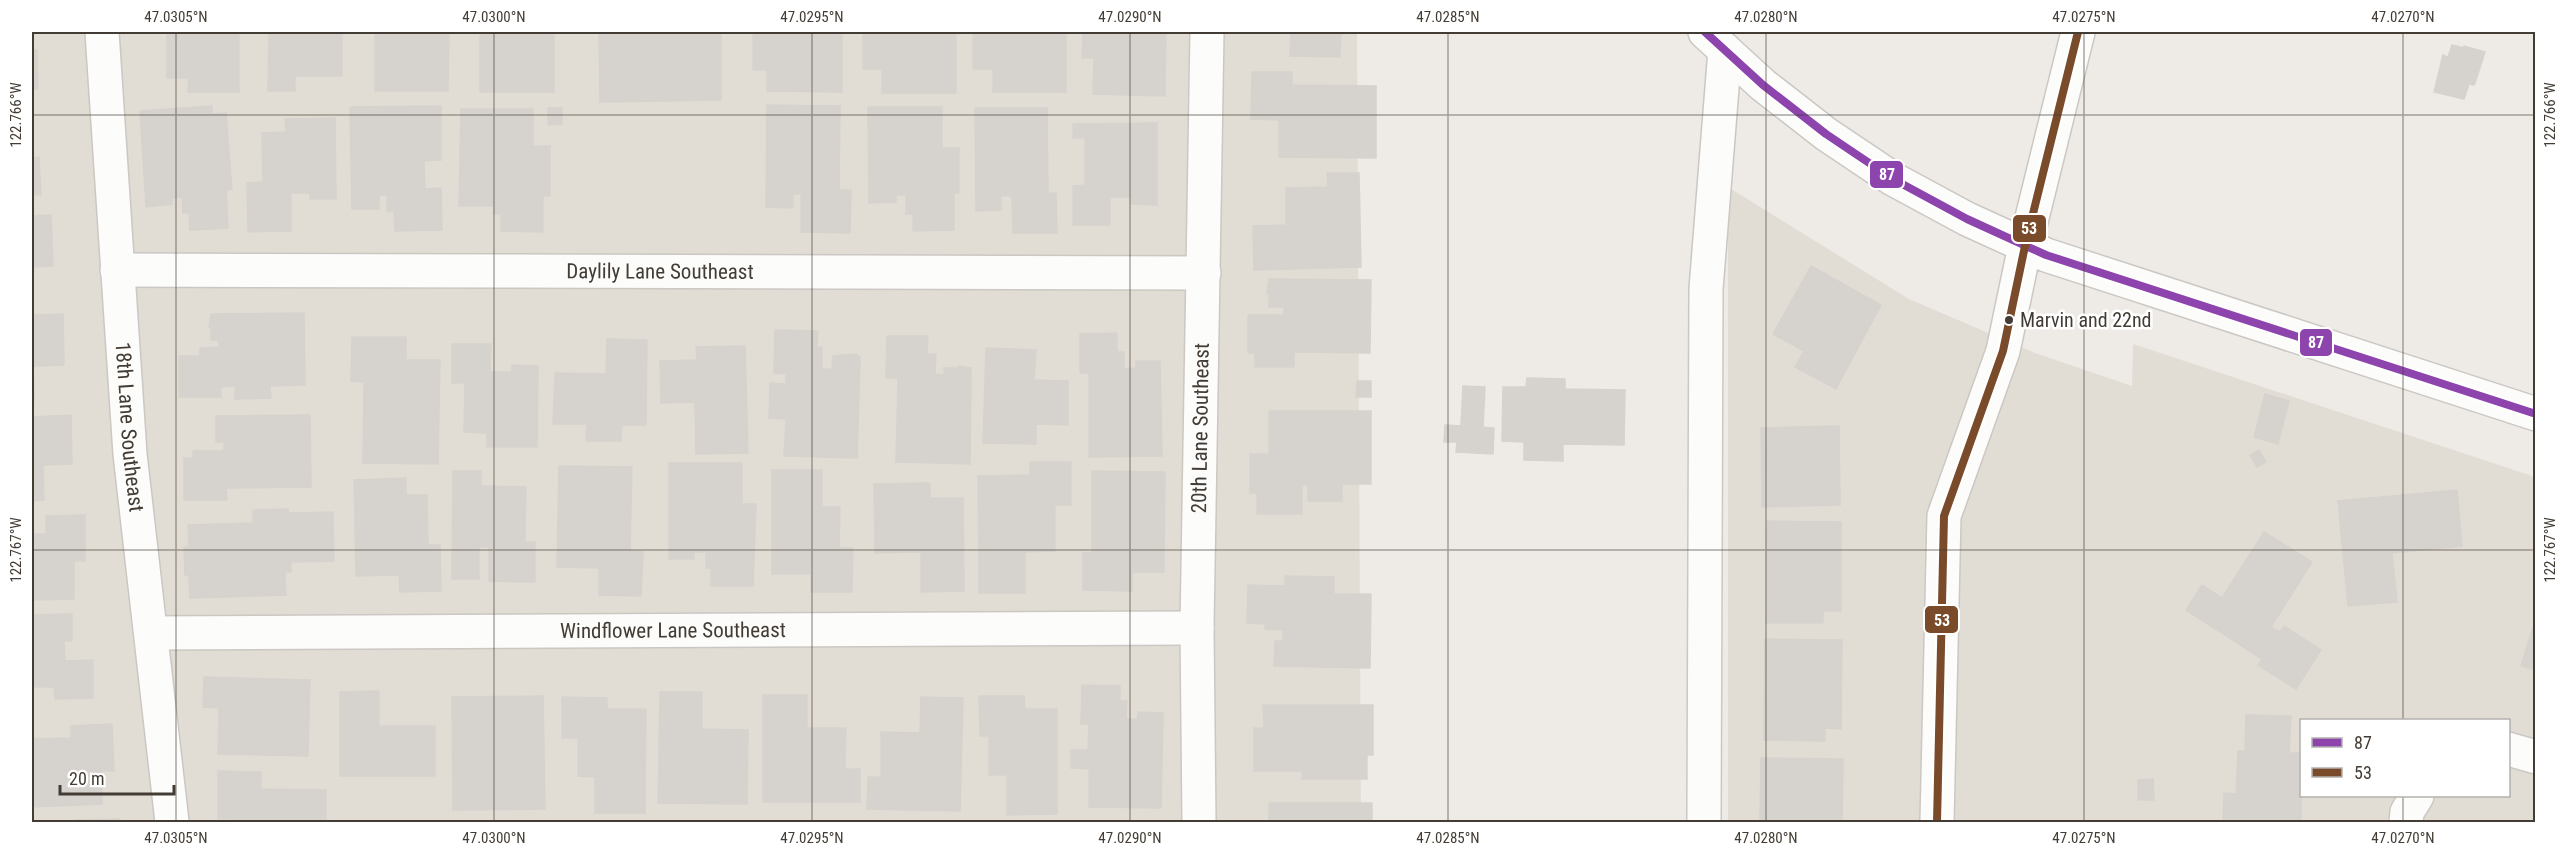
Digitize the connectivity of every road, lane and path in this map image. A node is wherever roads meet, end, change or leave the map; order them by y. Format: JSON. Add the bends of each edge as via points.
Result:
{"nodes":[{"id":1,"x":102,"y":32,"type":"edge"},
{"id":2,"x":1207,"y":32,"type":"edge"},
{"id":3,"x":2078,"y":32,"type":"edge"},
{"id":4,"x":1715,"y":41,"type":"edge"},
{"id":5,"x":2025,"y":246,"type":"junction"},
{"id":6,"x":117,"y":270,"type":"junction"},
{"id":7,"x":1204,"y":273,"type":"junction"},
{"id":8,"x":2535,"y":414,"type":"edge"},
{"id":9,"x":1197,"y":628,"type":"junction"},
{"id":10,"x":151,"y":633,"type":"junction"},
{"id":11,"x":2510,"y":750,"type":"edge"},
{"id":12,"x":2535,"y":757,"type":"edge"},
{"id":13,"x":2416,"y":797,"type":"edge"},
{"id":14,"x":172,"y":822,"type":"edge"},
{"id":15,"x":1199,"y":822,"type":"edge"},
{"id":16,"x":1704,"y":822,"type":"edge"},
{"id":17,"x":1937,"y":822,"type":"edge"},
{"id":18,"x":2406,"y":822,"type":"edge"}],
"edges":[{"from":1,"to":6,"type":"street","name":"18th Lane Southeast"},
{"from":2,"to":7,"type":"street","name":"20th Lane Southeast"},
{"from":3,"to":5,"type":"street"},
{"from":4,"to":5,"type":"street","via":[[1826,134],[1893,179]]},
{"from":4,"to":16,"type":"street","via":[[1706,289]]},
{"from":5,"to":8,"type":"street"},
{"from":5,"to":17,"type":"street","via":[[2003,351],[1944,516]]},
{"from":6,"to":7,"type":"street","name":"Daylily Lane Southeast"},
{"from":6,"to":10,"type":"street","name":"18th Lane Southeast","via":[[130,454]]},
{"from":7,"to":9,"type":"street","name":"20th Lane Southeast"},
{"from":9,"to":10,"type":"street","name":"Windflower Lane Southeast"},
{"from":9,"to":15,"type":"street","name":"20th Lane Southeast"},
{"from":10,"to":14,"type":"street","name":"18th Lane Southeast"},
{"from":11,"to":12,"type":"street"},
{"from":13,"to":18,"type":"street"}]}
